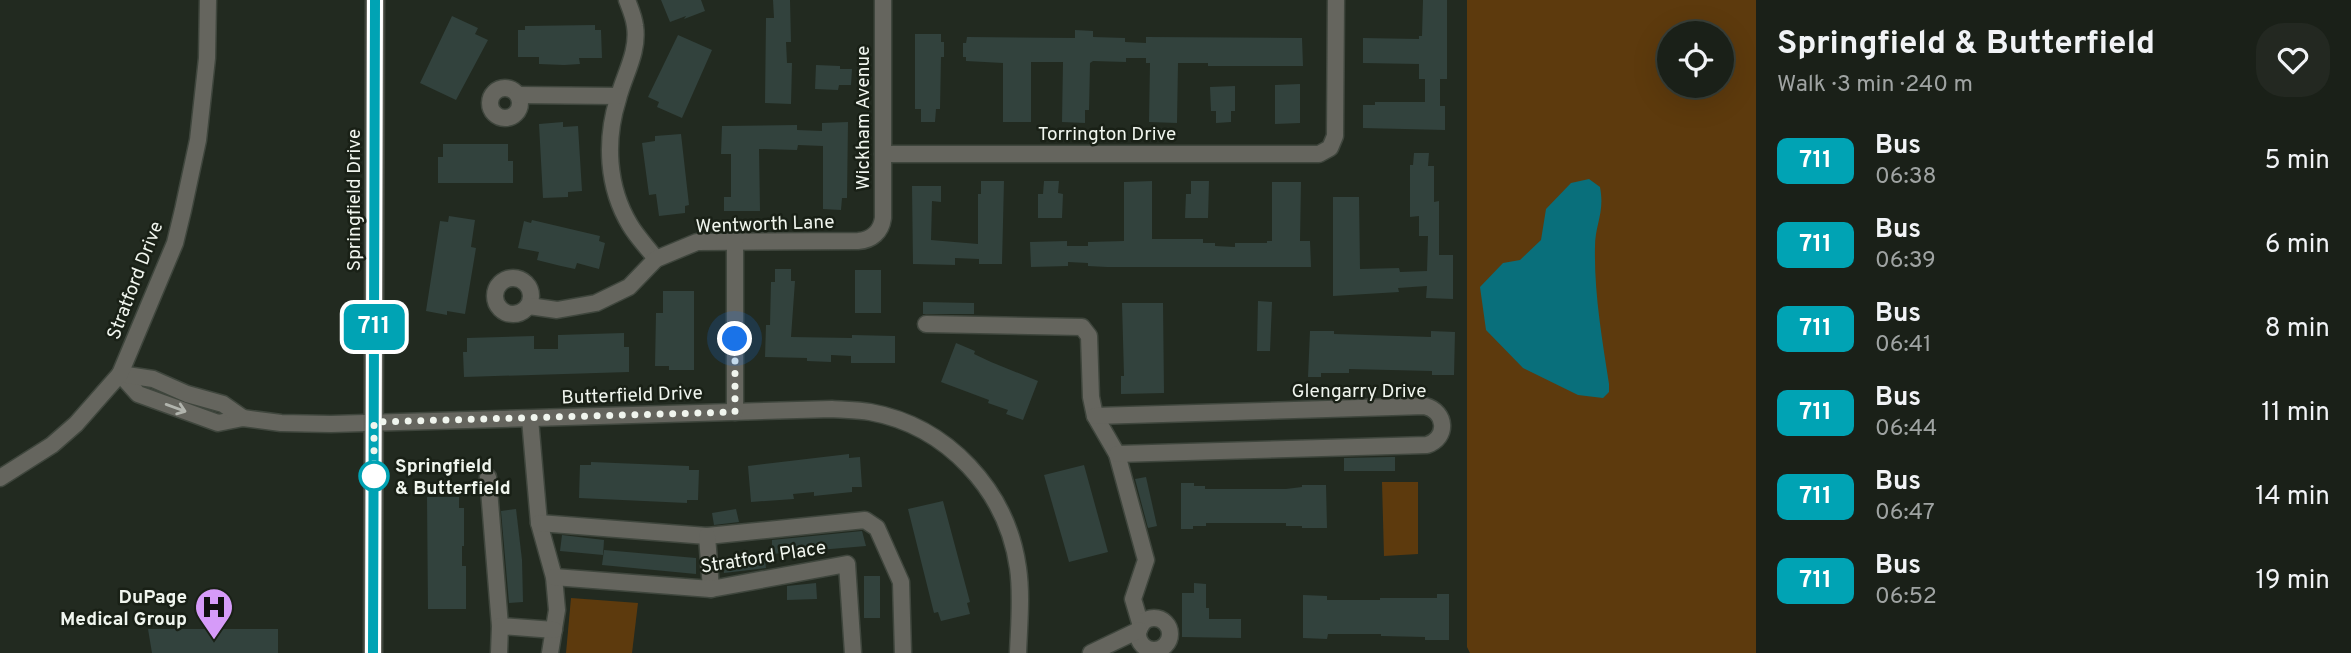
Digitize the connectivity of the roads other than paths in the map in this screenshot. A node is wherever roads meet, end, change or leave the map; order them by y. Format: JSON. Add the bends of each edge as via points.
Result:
{"nodes":[{"id":1,"x":208,"y":0,"type":"edge"},
{"id":2,"x":375,"y":0,"type":"edge"},
{"id":3,"x":627,"y":0,"type":"edge"},
{"id":4,"x":883,"y":0,"type":"edge"},
{"id":5,"x":1336,"y":0,"type":"edge"},
{"id":6,"x":518,"y":95,"type":"dead end"},
{"id":7,"x":618,"y":96,"type":"junction"},
{"id":8,"x":883,"y":154,"type":"junction"},
{"id":9,"x":876,"y":234,"type":"joint"},
{"id":10,"x":735,"y":243,"type":"junction"},
{"id":11,"x":656,"y":259,"type":"junction"},
{"id":12,"x":529,"y":306,"type":"dead end"},
{"id":13,"x":926,"y":324,"type":"dead end"},
{"id":14,"x":120,"y":374,"type":"junction"},
{"id":15,"x":735,"y":412,"type":"junction"},
{"id":16,"x":1095,"y":416,"type":"junction"},
{"id":17,"x":530,"y":419,"type":"junction"},
{"id":18,"x":374,"y":422,"type":"junction"},
{"id":19,"x":1117,"y":454,"type":"junction"},
{"id":20,"x":488,"y":477,"type":"dead end"},
{"id":21,"x":0,"y":478,"type":"edge"},
{"id":22,"x":538,"y":523,"type":"junction"},
{"id":23,"x":707,"y":536,"type":"junction"},
{"id":24,"x":554,"y":577,"type":"junction"},
{"id":25,"x":710,"y":589,"type":"junction"},
{"id":26,"x":500,"y":626,"type":"junction"},
{"id":27,"x":1140,"y":628,"type":"junction"},
{"id":28,"x":554,"y":630,"type":"junction"},
{"id":29,"x":1143,"y":651,"type":"edge"},
{"id":30,"x":373,"y":653,"type":"edge"},
{"id":31,"x":499,"y":653,"type":"edge"},
{"id":32,"x":550,"y":653,"type":"edge"},
{"id":33,"x":852,"y":653,"type":"edge"},
{"id":34,"x":903,"y":653,"type":"edge"},
{"id":35,"x":1018,"y":653,"type":"edge"},
{"id":36,"x":1091,"y":653,"type":"edge"}],
"edges":[{"from":1,"to":14,"type":"street","name":"Stratford Drive","via":[[198,140],[183,210],[175,243]]},
{"from":2,"to":18,"type":"street","name":"Springfield Drive"},
{"from":3,"to":7,"type":"street","via":[[636,26],[632,62]]},
{"from":4,"to":8,"type":"street","name":"Wickham Avenue"},
{"from":5,"to":8,"type":"street","name":"Torrington Drive","via":[[1335,133],[1330,148],[1314,155]]},
{"from":6,"to":7,"type":"street"},
{"from":7,"to":11,"type":"street","via":[[609,153],[615,190],[629,224]]},
{"from":8,"to":9,"type":"street","name":"Wickham Avenue","via":[[882,221]]},
{"from":9,"to":10,"type":"street","name":"Wentworth Lane","via":[[858,241]]},
{"from":10,"to":11,"type":"street","name":"Wentworth Lane","via":[[697,242]]},
{"from":10,"to":15,"type":"street"},
{"from":11,"to":12,"type":"street","via":[[629,287],[596,303],[557,310]]},
{"from":13,"to":16,"type":"street","via":[[1082,327],[1089,337]]},
{"from":14,"to":18,"type":"street","name":"Butterfield Drive","via":[[153,379],[223,404],[243,418],[318,424]]},
{"from":14,"to":21,"type":"street","name":"Stratford Drive","via":[[52,445]]},
{"from":15,"to":17,"type":"street","name":"Butterfield Drive"},
{"from":15,"to":35,"type":"street","name":"Butterfield Drive","via":[[868,411],[905,422],[959,454],[998,507],[1014,547]]},
{"from":16,"to":19,"type":"street"},
{"from":16,"to":19,"type":"street","name":"Glengarry Drive","via":[[1425,406],[1436,411],[1442,422],[1441,434],[1427,445]]},
{"from":17,"to":18,"type":"street","name":"Butterfield Drive"},
{"from":17,"to":22,"type":"street"},
{"from":18,"to":30,"type":"street","name":"Springfield Drive"},
{"from":19,"to":27,"type":"street","via":[[1146,560],[1133,599]]},
{"from":20,"to":26,"type":"street"},
{"from":22,"to":23,"type":"street"},
{"from":22,"to":24,"type":"street"},
{"from":23,"to":25,"type":"street"},
{"from":23,"to":34,"type":"street","via":[[865,520],[877,528],[901,582]]},
{"from":24,"to":25,"type":"street","name":"Stratford Place"},
{"from":24,"to":28,"type":"street"},
{"from":25,"to":33,"type":"street","name":"Stratford Place","via":[[847,564]]},
{"from":26,"to":28,"type":"street"},
{"from":26,"to":31,"type":"street"},
{"from":27,"to":29,"type":"street"},
{"from":27,"to":29,"type":"street","via":[[1149,619],[1159,620],[1170,631],[1166,645]]},
{"from":27,"to":36,"type":"street"},
{"from":28,"to":32,"type":"street"}]}
